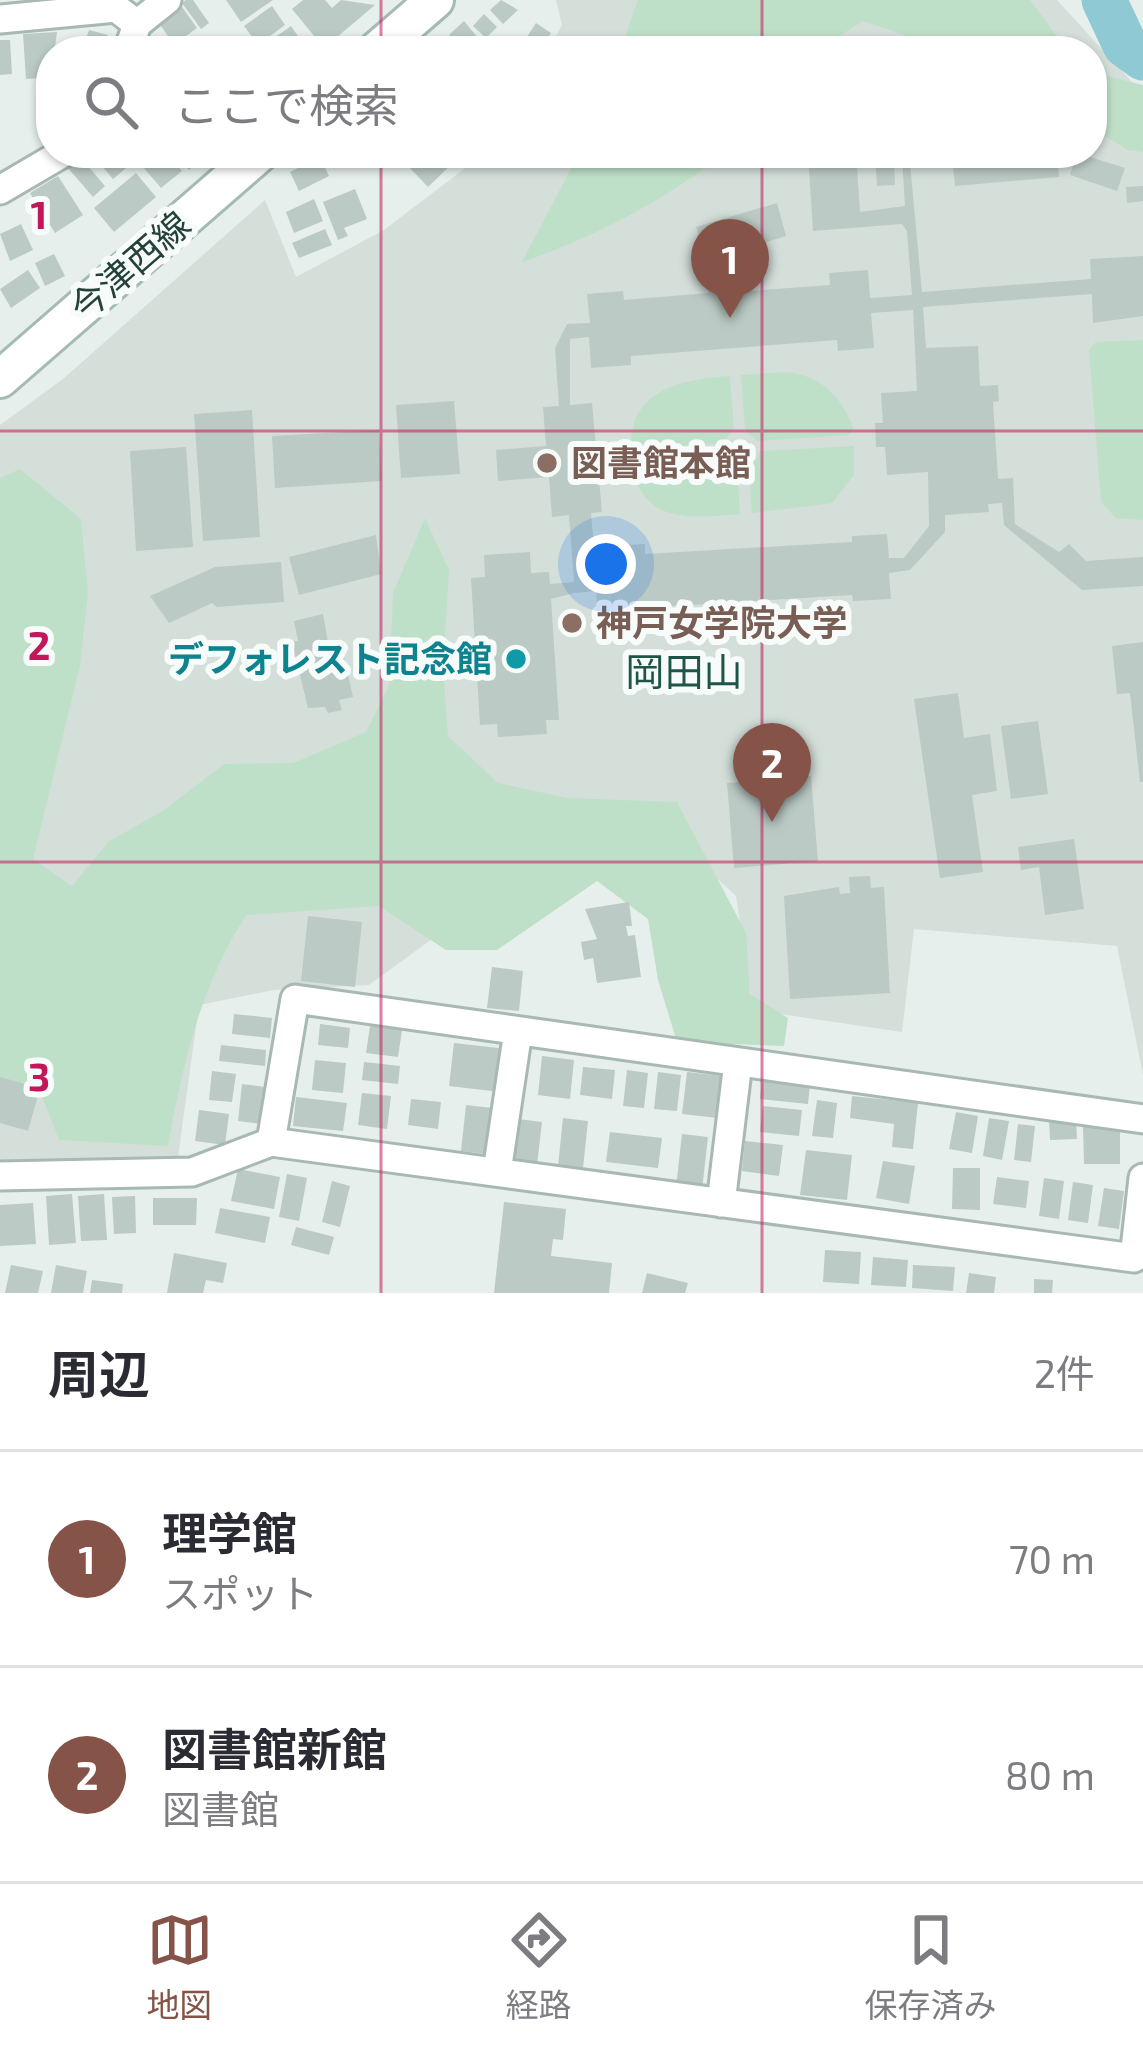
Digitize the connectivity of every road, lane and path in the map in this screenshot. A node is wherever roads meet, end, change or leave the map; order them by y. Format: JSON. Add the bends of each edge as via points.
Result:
{"nodes":[{"id":1,"x":167,"y":0,"type":"edge"},
{"id":2,"x":435,"y":0,"type":"edge"},
{"id":3,"x":0,"y":19,"type":"edge"},
{"id":4,"x":136,"y":24,"type":"edge"},
{"id":5,"x":393,"y":36,"type":"edge"},
{"id":6,"x":37,"y":168,"type":"edge"},
{"id":7,"x":243,"y":168,"type":"edge"},
{"id":8,"x":0,"y":190,"type":"edge"},
{"id":9,"x":0,"y":379,"type":"edge"},
{"id":10,"x":518,"y":1030,"type":"junction"},
{"id":11,"x":738,"y":1062,"type":"junction"},
{"id":12,"x":1143,"y":1119,"type":"edge"},
{"id":13,"x":271,"y":1142,"type":"junction"},
{"id":14,"x":497,"y":1172,"type":"junction"},
{"id":15,"x":0,"y":1176,"type":"edge"},
{"id":16,"x":1143,"y":1178,"type":"edge"},
{"id":17,"x":721,"y":1203,"type":"junction"},
{"id":18,"x":1138,"y":1259,"type":"edge"}],
"edges":[{"from":1,"to":4,"type":"street"},
{"from":2,"to":5,"type":"street"},
{"from":3,"to":4,"type":"street","via":[[116,8]]},
{"from":6,"to":8,"type":"street"},
{"from":7,"to":9,"type":"street","name":"今津西線"},
{"from":10,"to":11,"type":"street"},
{"from":10,"to":13,"type":"street","via":[[295,999]]},
{"from":10,"to":14,"type":"street"},
{"from":11,"to":12,"type":"street"},
{"from":11,"to":17,"type":"street"},
{"from":13,"to":14,"type":"street"},
{"from":13,"to":15,"type":"street","via":[[192,1172]]},
{"from":14,"to":17,"type":"street"},
{"from":16,"to":18,"type":"street"},
{"from":17,"to":18,"type":"street"}]}
